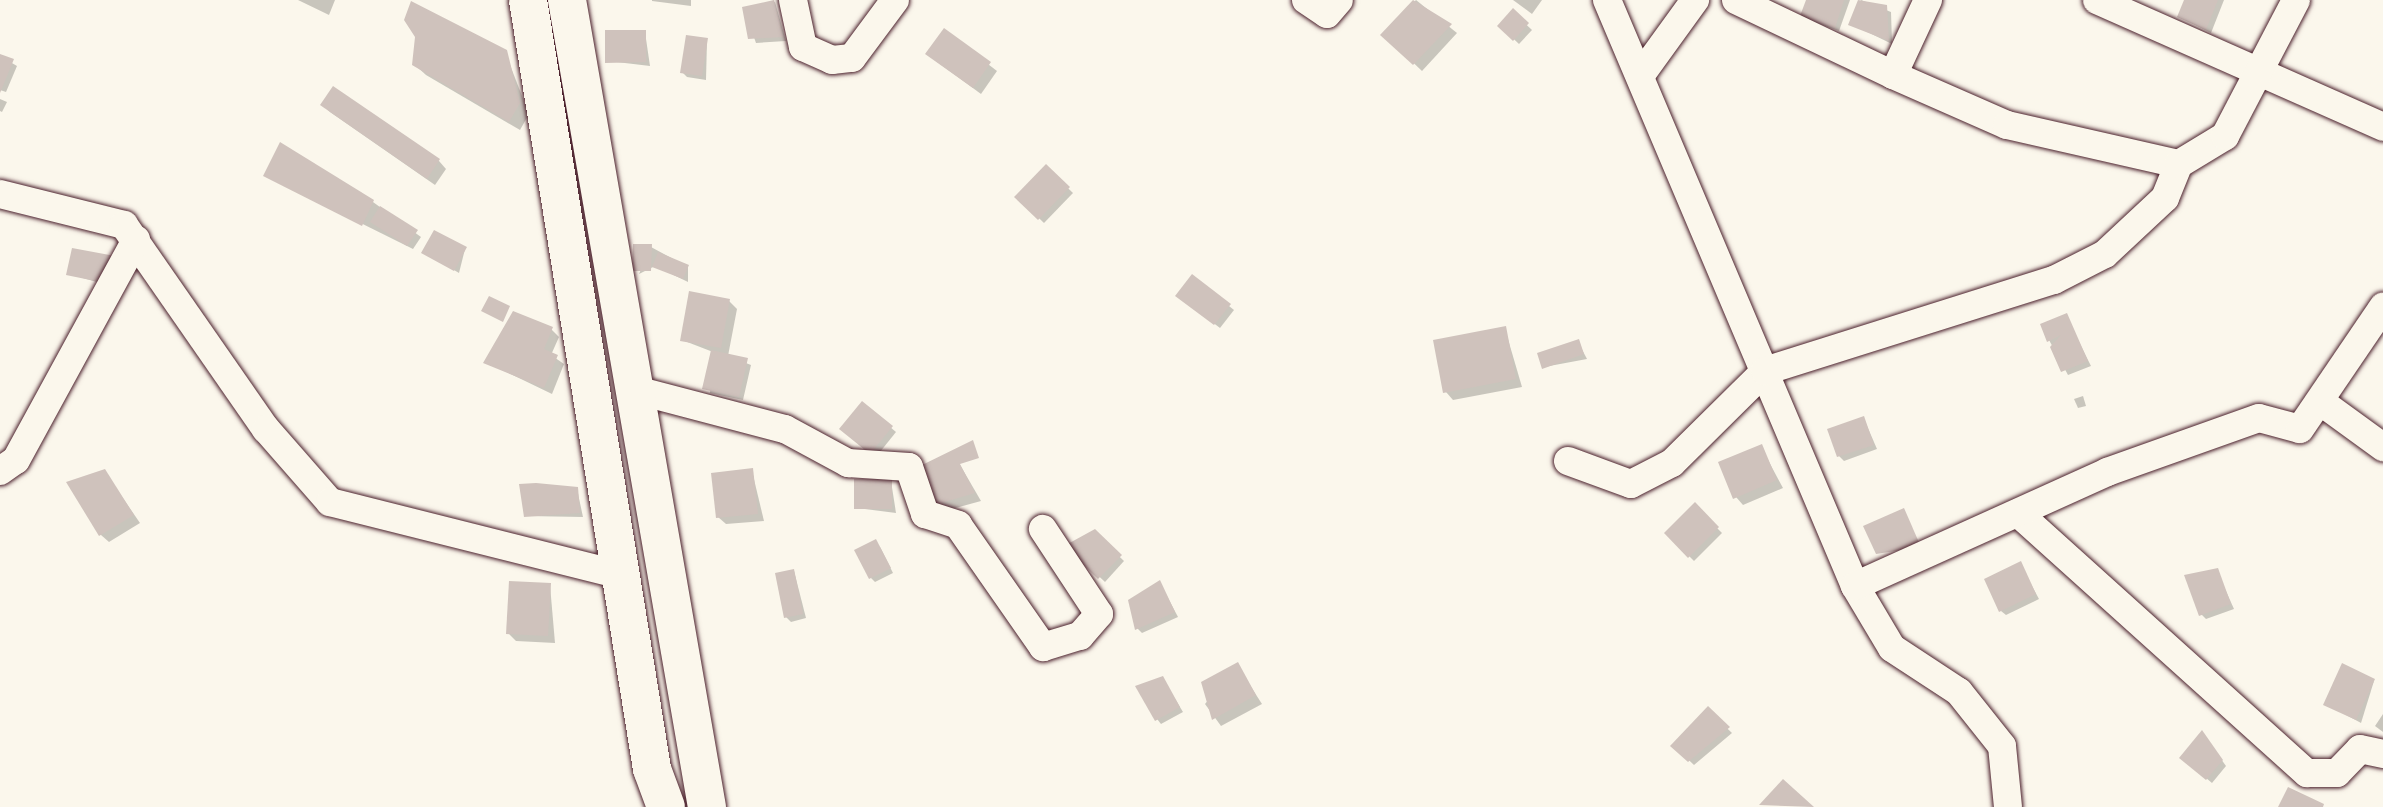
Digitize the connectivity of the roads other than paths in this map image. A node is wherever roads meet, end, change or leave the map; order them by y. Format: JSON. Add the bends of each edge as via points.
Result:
{"nodes":[{"id":1,"x":528,"y":0,"type":"edge"},
{"id":2,"x":567,"y":0,"type":"edge"},
{"id":3,"x":793,"y":0,"type":"edge"},
{"id":4,"x":895,"y":0,"type":"edge"},
{"id":5,"x":1306,"y":0,"type":"edge"},
{"id":6,"x":1339,"y":0,"type":"edge"},
{"id":7,"x":1606,"y":0,"type":"edge"},
{"id":8,"x":1695,"y":0,"type":"edge"},
{"id":9,"x":1736,"y":0,"type":"edge"},
{"id":10,"x":1928,"y":0,"type":"edge"},
{"id":11,"x":2097,"y":0,"type":"edge"},
{"id":12,"x":2296,"y":0,"type":"edge"},
{"id":13,"x":2264,"y":74,"type":"junction"},
{"id":14,"x":1893,"y":75,"type":"junction"},
{"id":15,"x":1640,"y":76,"type":"junction"},
{"id":16,"x":2383,"y":126,"type":"edge"},
{"id":17,"x":2180,"y":164,"type":"junction"},
{"id":18,"x":0,"y":194,"type":"edge"},
{"id":19,"x":136,"y":240,"type":"junction"},
{"id":20,"x":2383,"y":307,"type":"edge"},
{"id":21,"x":1765,"y":371,"type":"junction"},
{"id":22,"x":632,"y":389,"type":"junction"},
{"id":23,"x":2321,"y":402,"type":"junction"},
{"id":24,"x":2383,"y":447,"type":"edge"},
{"id":25,"x":1568,"y":461,"type":"dead end"},
{"id":26,"x":0,"y":471,"type":"edge"},
{"id":27,"x":2018,"y":514,"type":"junction"},
{"id":28,"x":1043,"y":529,"type":"dead end"},
{"id":29,"x":620,"y":575,"type":"junction"},
{"id":30,"x":1855,"y":586,"type":"junction"},
{"id":31,"x":2383,"y":754,"type":"edge"},
{"id":32,"x":666,"y":807,"type":"edge"},
{"id":33,"x":707,"y":807,"type":"edge"},
{"id":34,"x":2008,"y":807,"type":"edge"}],
"edges":[{"from":1,"to":29,"type":"main road"},
{"from":2,"to":22,"type":"main road"},
{"from":3,"to":4,"type":"street","via":[[803,48],[832,60],[852,58]]},
{"from":5,"to":6,"type":"street","via":[[1326,14]]},
{"from":7,"to":15,"type":"street"},
{"from":8,"to":15,"type":"street"},
{"from":9,"to":14,"type":"street"},
{"from":10,"to":14,"type":"street"},
{"from":11,"to":13,"type":"street"},
{"from":12,"to":13,"type":"street"},
{"from":13,"to":16,"type":"street"},
{"from":13,"to":17,"type":"street","via":[[2225,136]]},
{"from":14,"to":17,"type":"street","via":[[2007,126]]},
{"from":15,"to":21,"type":"street"},
{"from":17,"to":21,"type":"street","via":[[2165,198],[2105,254],[2054,280]]},
{"from":18,"to":19,"type":"street","via":[[78,209],[124,226]]},
{"from":19,"to":26,"type":"street","via":[[16,460]]},
{"from":19,"to":29,"type":"street","via":[[266,428],[330,502]]},
{"from":20,"to":23,"type":"street"},
{"from":21,"to":25,"type":"street","via":[[1672,463],[1631,484]]},
{"from":21,"to":30,"type":"street"},
{"from":22,"to":28,"type":"street","via":[[785,429],[848,464],[908,467],[925,514],[958,525],[1043,647],[1080,636],[1098,614]]},
{"from":22,"to":33,"type":"main road"},
{"from":23,"to":24,"type":"street"},
{"from":23,"to":27,"type":"street","via":[[2300,429],[2260,418]]},
{"from":27,"to":30,"type":"street"},
{"from":27,"to":31,"type":"street","via":[[2307,773],[2337,773],[2360,749]]},
{"from":29,"to":32,"type":"main road"},
{"from":30,"to":34,"type":"street","via":[[1892,648],[1959,692],[2002,746]]}]}
